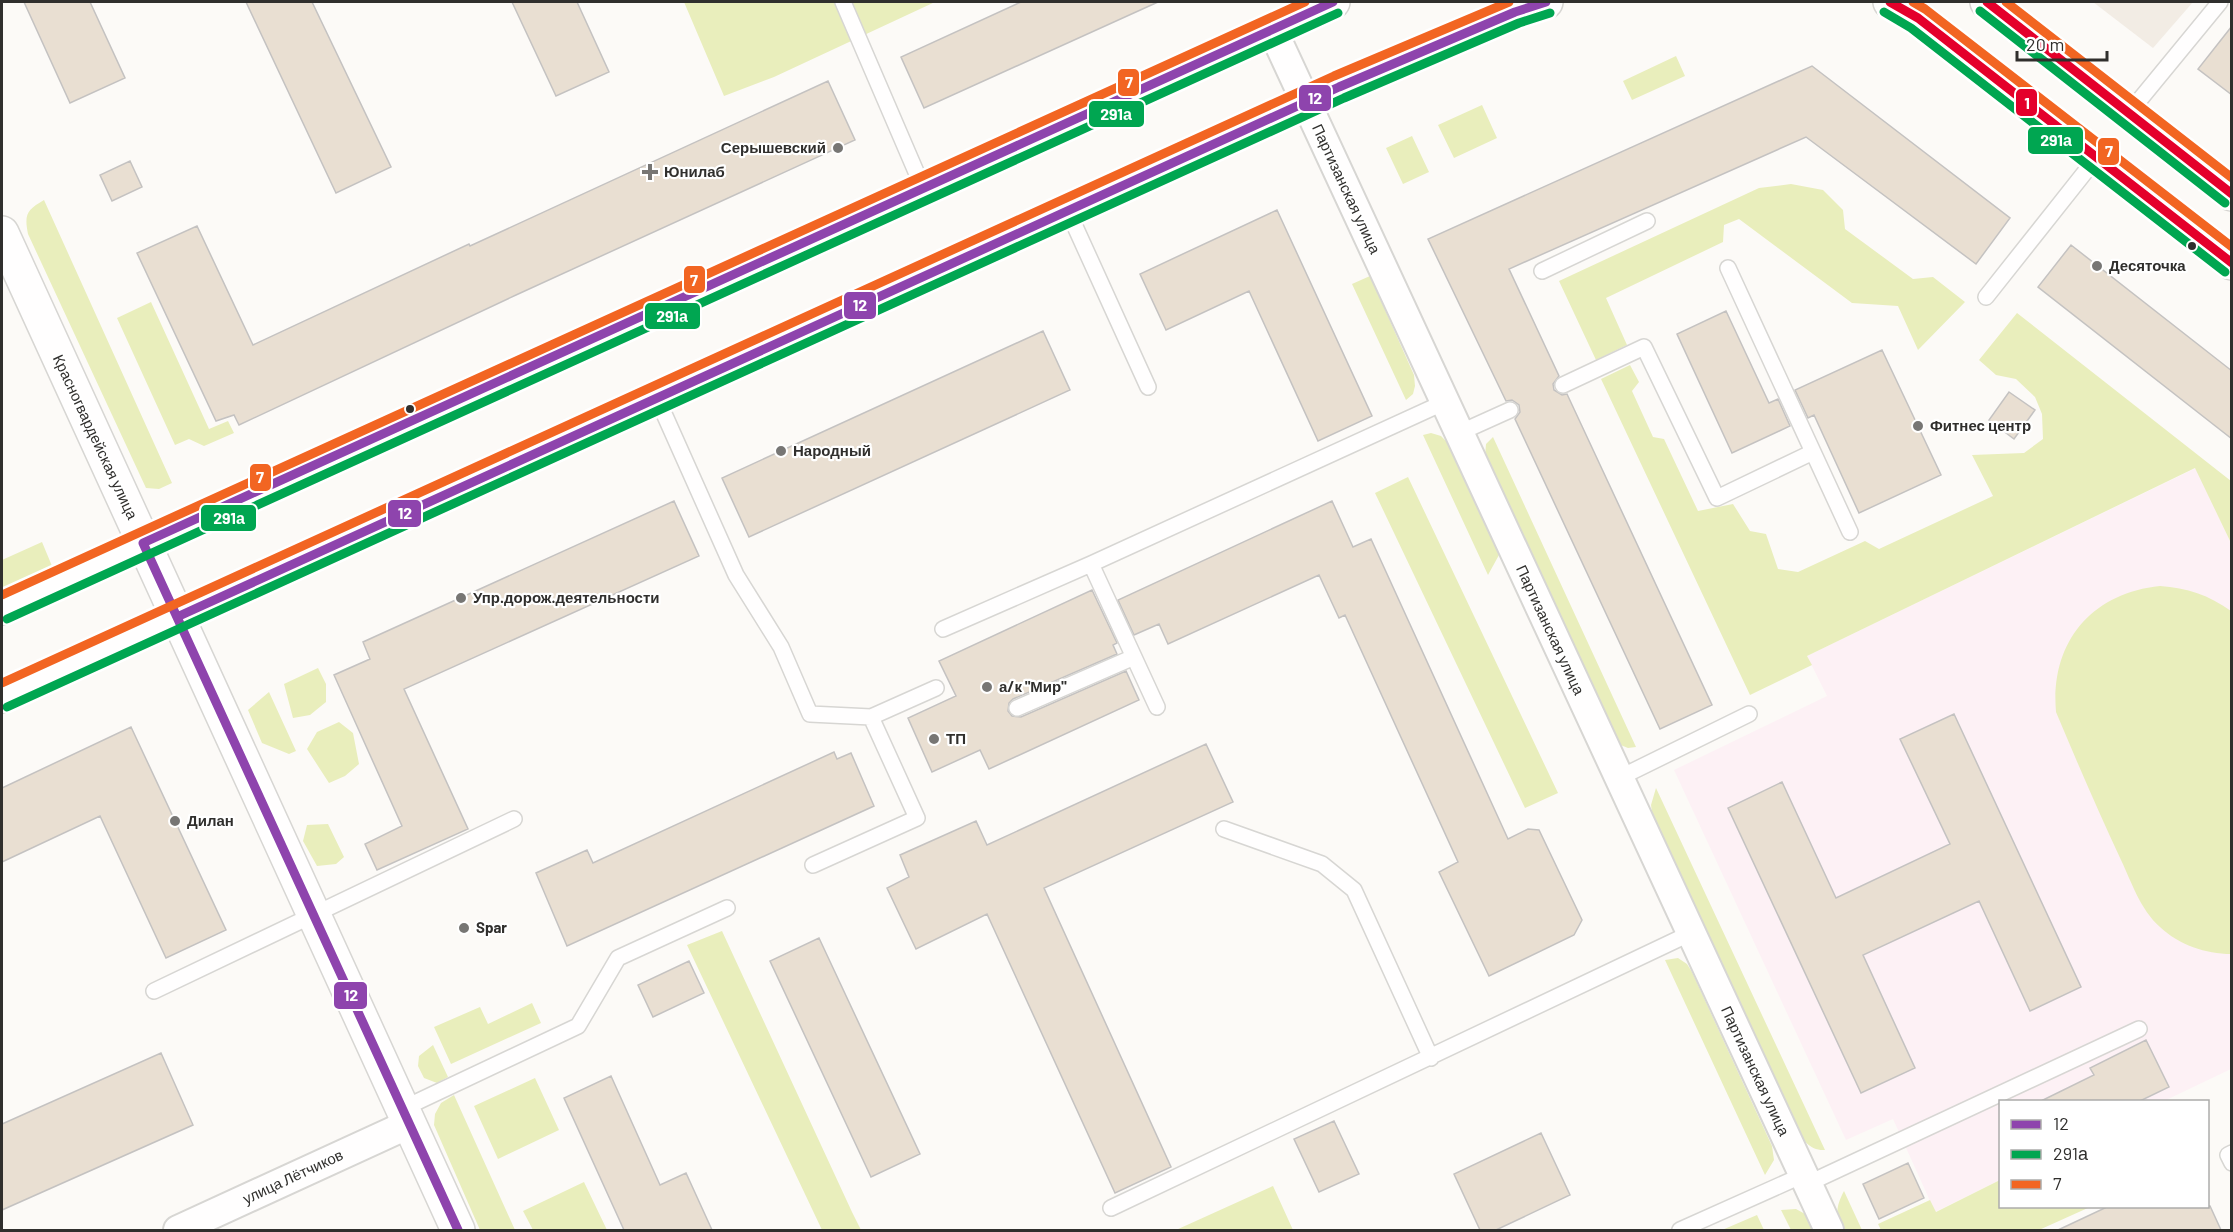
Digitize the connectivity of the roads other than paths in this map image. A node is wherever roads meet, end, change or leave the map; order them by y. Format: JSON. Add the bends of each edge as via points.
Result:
{"nodes":[{"id":1,"x":843,"y":2,"type":"edge"},
{"id":2,"x":1546,"y":2,"type":"edge"},
{"id":3,"x":1890,"y":2,"type":"edge"},
{"id":4,"x":1987,"y":2,"type":"edge"},
{"id":5,"x":2220,"y":2,"type":"edge"},
{"id":6,"x":1314,"y":5,"type":"edge"},
{"id":7,"x":1272,"y":29,"type":"junction"},
{"id":8,"x":1306,"y":103,"type":"junction"},
{"id":9,"x":2128,"y":114,"type":"junction"},
{"id":10,"x":2097,"y":157,"type":"junction"},
{"id":11,"x":923,"y":188,"type":"junction"},
{"id":12,"x":2232,"y":194,"type":"edge"},
{"id":13,"x":1068,"y":211,"type":"junction"},
{"id":14,"x":1647,"y":221,"type":"dead end"},
{"id":15,"x":2,"y":233,"type":"edge"},
{"id":16,"x":2232,"y":262,"type":"edge"},
{"id":17,"x":1728,"y":268,"type":"dead end"},
{"id":18,"x":1542,"y":271,"type":"dead end"},
{"id":19,"x":1986,"y":297,"type":"dead end"},
{"id":20,"x":1563,"y":385,"type":"dead end"},
{"id":21,"x":1148,"y":387,"type":"dead end"},
{"id":22,"x":657,"y":398,"type":"junction"},
{"id":23,"x":1445,"y":402,"type":"junction"},
{"id":24,"x":1510,"y":410,"type":"dead end"},
{"id":25,"x":1459,"y":433,"type":"junction"},
{"id":26,"x":1813,"y":452,"type":"junction"},
{"id":27,"x":1850,"y":532,"type":"dead end"},
{"id":28,"x":143,"y":543,"type":"junction"},
{"id":29,"x":1091,"y":564,"type":"junction"},
{"id":30,"x":2,"y":608,"type":"edge"},
{"id":31,"x":177,"y":617,"type":"junction"},
{"id":32,"x":943,"y":629,"type":"dead end"},
{"id":33,"x":1134,"y":657,"type":"junction"},
{"id":34,"x":936,"y":687,"type":"dead end"},
{"id":35,"x":2,"y":696,"type":"edge"},
{"id":36,"x":1157,"y":706,"type":"dead end"},
{"id":37,"x":1017,"y":708,"type":"dead end"},
{"id":38,"x":1749,"y":714,"type":"dead end"},
{"id":39,"x":871,"y":717,"type":"junction"},
{"id":40,"x":1619,"y":778,"type":"junction"},
{"id":41,"x":514,"y":819,"type":"dead end"},
{"id":42,"x":1224,"y":829,"type":"dead end"},
{"id":43,"x":813,"y":865,"type":"dead end"},
{"id":44,"x":728,"y":908,"type":"dead end"},
{"id":45,"x":314,"y":915,"type":"junction"},
{"id":46,"x":1691,"y":933,"type":"junction"},
{"id":47,"x":154,"y":991,"type":"dead end"},
{"id":48,"x":2139,"y":1029,"type":"dead end"},
{"id":49,"x":1431,"y":1058,"type":"junction"},
{"id":50,"x":405,"y":1116,"type":"junction"},
{"id":51,"x":2232,"y":1153,"type":"edge"},
{"id":52,"x":2232,"y":1163,"type":"edge"},
{"id":53,"x":1805,"y":1180,"type":"junction"},
{"id":54,"x":1111,"y":1208,"type":"dead end"},
{"id":55,"x":178,"y":1230,"type":"edge"},
{"id":56,"x":458,"y":1230,"type":"edge"},
{"id":57,"x":1680,"y":1230,"type":"edge"},
{"id":58,"x":1829,"y":1230,"type":"edge"}],
"edges":[{"from":1,"to":11,"type":"lane"},
{"from":2,"to":8,"type":"main road"},
{"from":3,"to":10,"type":"main road","via":[[1918,18]]},
{"from":4,"to":9,"type":"main road"},
{"from":5,"to":9,"type":"lane"},
{"from":6,"to":7,"type":"main road"},
{"from":7,"to":8,"type":"street","name":"Партизанская улица"},
{"from":7,"to":11,"type":"main road"},
{"from":8,"to":13,"type":"main road"},
{"from":8,"to":23,"type":"street","name":"Партизанская улица"},
{"from":9,"to":12,"type":"main road"},
{"from":10,"to":16,"type":"main road"},
{"from":10,"to":19,"type":"lane"},
{"from":11,"to":28,"type":"main road"},
{"from":13,"to":21,"type":"lane"},
{"from":13,"to":22,"type":"main road"},
{"from":14,"to":18,"type":"lane"},
{"from":15,"to":28,"type":"main road","name":"Красногвардейская улица"},
{"from":17,"to":26,"type":"lane"},
{"from":20,"to":26,"type":"lane","via":[[1644,347],[1717,498]]},
{"from":22,"to":31,"type":"main road"},
{"from":22,"to":39,"type":"lane","via":[[736,575],[781,647],[810,714]]},
{"from":23,"to":25,"type":"street","name":"Партизанская улица"},
{"from":23,"to":29,"type":"lane"},
{"from":24,"to":25,"type":"lane"},
{"from":25,"to":40,"type":"street","name":"Партизанская улица"},
{"from":26,"to":27,"type":"lane"},
{"from":28,"to":30,"type":"main road"},
{"from":28,"to":31,"type":"main road","name":"Красногвардейская улица"},
{"from":29,"to":32,"type":"lane"},
{"from":29,"to":33,"type":"lane"},
{"from":31,"to":35,"type":"main road"},
{"from":31,"to":45,"type":"main road","name":"Красногвардейская улица"},
{"from":33,"to":36,"type":"lane"},
{"from":33,"to":37,"type":"lane"},
{"from":34,"to":39,"type":"lane"},
{"from":38,"to":40,"type":"lane"},
{"from":39,"to":43,"type":"lane","via":[[917,818]]},
{"from":40,"to":46,"type":"street","name":"Партизанская улица"},
{"from":41,"to":45,"type":"lane"},
{"from":42,"to":49,"type":"lane","via":[[1322,864],[1354,890]]},
{"from":44,"to":50,"type":"lane","via":[[618,958],[578,1026]]},
{"from":45,"to":47,"type":"lane"},
{"from":45,"to":50,"type":"main road","name":"Красногвардейская улица"},
{"from":46,"to":49,"type":"lane"},
{"from":46,"to":53,"type":"street","name":"Партизанская улица"},
{"from":48,"to":53,"type":"lane"},
{"from":49,"to":54,"type":"lane"},
{"from":50,"to":55,"type":"street","name":"улица Лётчиков"},
{"from":50,"to":56,"type":"main road","name":"Красногвардейская улица"},
{"from":51,"to":52,"type":"lane","via":[[2228,1155]]},
{"from":53,"to":57,"type":"lane"},
{"from":53,"to":58,"type":"street","name":"Партизанская улица"}]}
